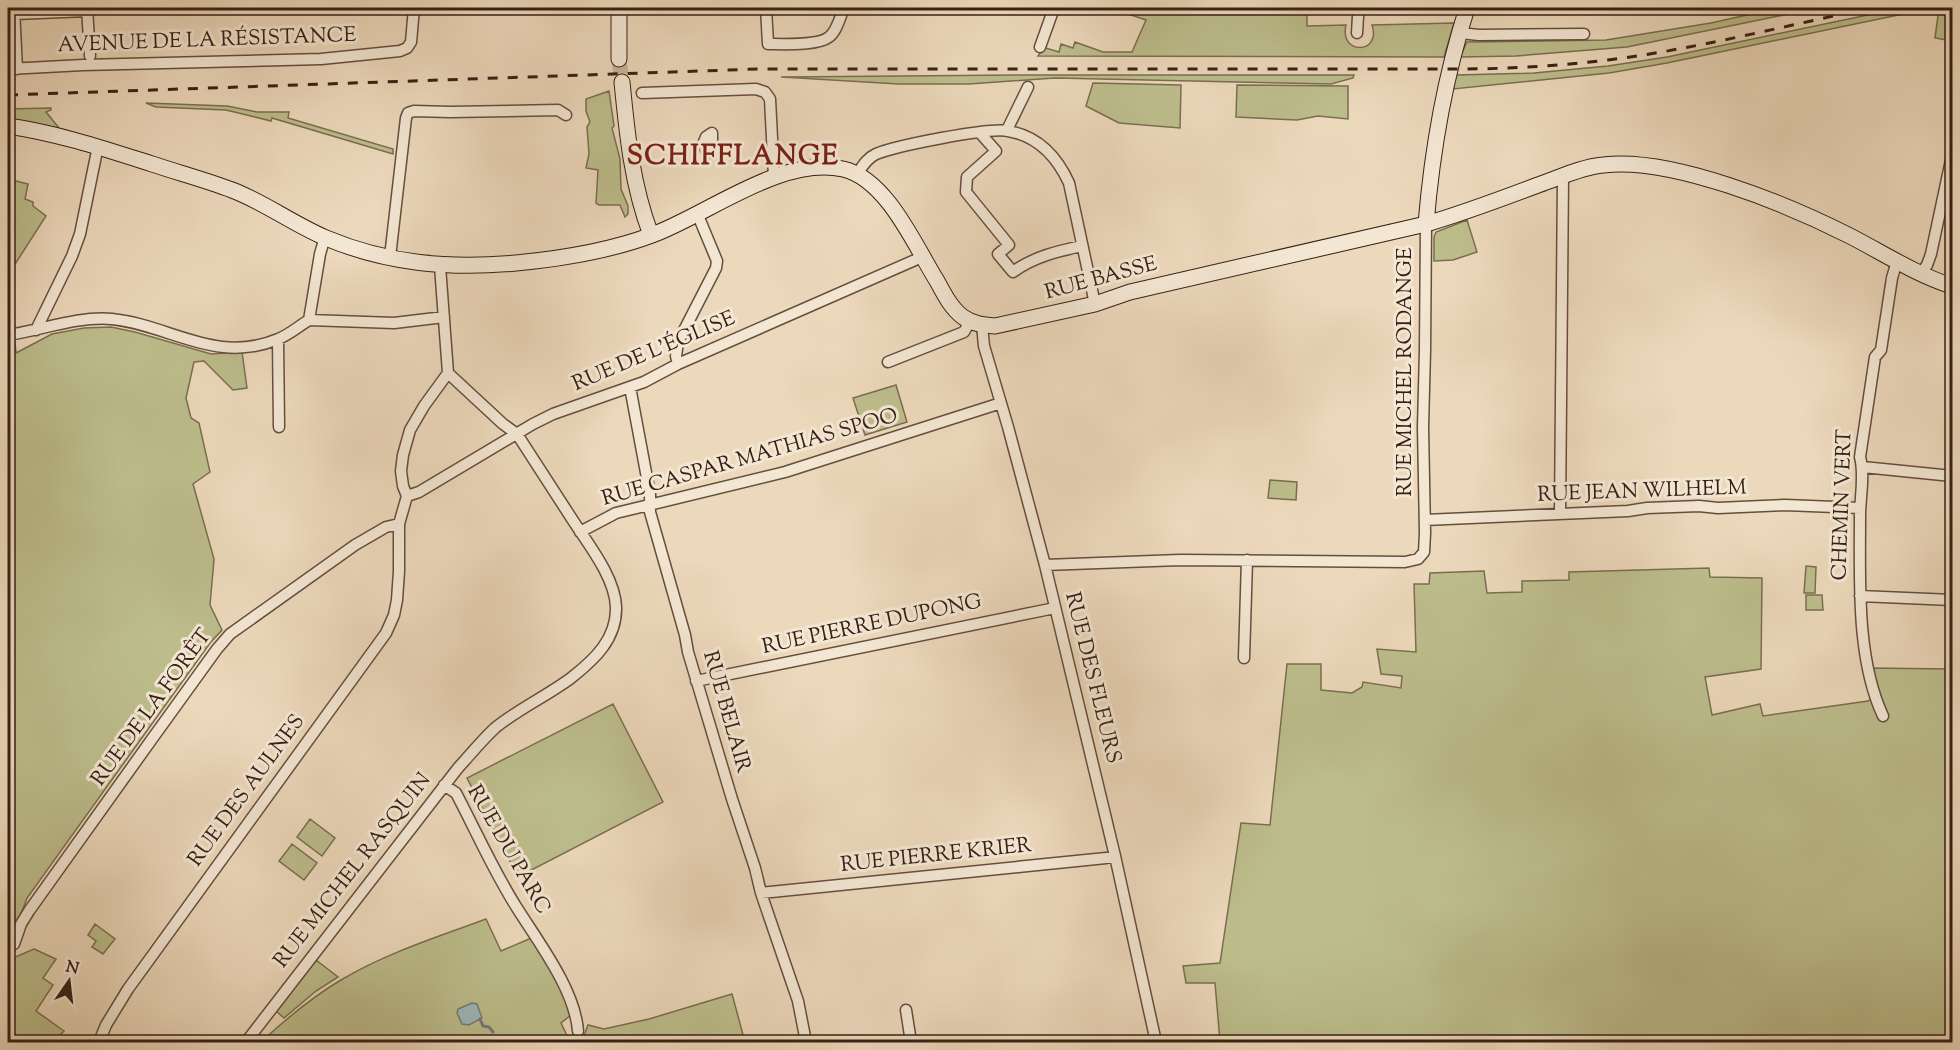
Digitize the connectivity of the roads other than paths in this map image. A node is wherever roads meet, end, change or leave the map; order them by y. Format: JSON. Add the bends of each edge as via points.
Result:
{"nodes":[{"id":1,"x":414,"y":8,"type":"edge"},
{"id":2,"x":619,"y":8,"type":"edge"},
{"id":3,"x":766,"y":8,"type":"edge"},
{"id":4,"x":844,"y":8,"type":"edge"},
{"id":5,"x":1054,"y":8,"type":"edge"},
{"id":6,"x":1361,"y":8,"type":"edge"},
{"id":7,"x":1467,"y":8,"type":"edge"},
{"id":8,"x":87,"y":9,"type":"edge"},
{"id":9,"x":14,"y":11,"type":"edge"},
{"id":10,"x":1357,"y":33,"type":"dead end"},
{"id":11,"x":1460,"y":33,"type":"junction"},
{"id":12,"x":1584,"y":34,"type":"dead end"},
{"id":13,"x":1040,"y":47,"type":"dead end"},
{"id":14,"x":90,"y":56,"type":"dead end"},
{"id":15,"x":620,"y":59,"type":"tunnel mouth"},
{"id":16,"x":12,"y":69,"type":"edge"},
{"id":17,"x":622,"y":82,"type":"tunnel mouth"},
{"id":18,"x":1028,"y":87,"type":"dead end"},
{"id":19,"x":642,"y":93,"type":"dead end"},
{"id":20,"x":566,"y":115,"type":"dead end"},
{"id":21,"x":8,"y":126,"type":"edge"},
{"id":22,"x":1007,"y":130,"type":"junction"},
{"id":23,"x":980,"y":133,"type":"junction"},
{"id":24,"x":98,"y":147,"type":"junction"},
{"id":25,"x":1953,"y":159,"type":"edge"},
{"id":26,"x":857,"y":174,"type":"junction"},
{"id":27,"x":1563,"y":176,"type":"junction"},
{"id":28,"x":774,"y":177,"type":"junction"},
{"id":29,"x":697,"y":213,"type":"junction"},
{"id":30,"x":1426,"y":224,"type":"junction"},
{"id":31,"x":651,"y":235,"type":"junction"},
{"id":32,"x":325,"y":237,"type":"junction"},
{"id":33,"x":1082,"y":246,"type":"junction"},
{"id":34,"x":390,"y":257,"type":"junction"},
{"id":35,"x":922,"y":257,"type":"junction"},
{"id":36,"x":1898,"y":261,"type":"junction"},
{"id":37,"x":440,"y":266,"type":"junction"},
{"id":38,"x":1921,"y":273,"type":"junction"},
{"id":39,"x":1953,"y":286,"type":"edge"},
{"id":40,"x":1095,"y":304,"type":"junction"},
{"id":41,"x":444,"y":317,"type":"junction"},
{"id":42,"x":309,"y":320,"type":"junction"},
{"id":43,"x":976,"y":323,"type":"junction"},
{"id":44,"x":36,"y":330,"type":"junction"},
{"id":45,"x":8,"y":334,"type":"edge"},
{"id":46,"x":278,"y":339,"type":"junction"},
{"id":47,"x":888,"y":362,"type":"dead end"},
{"id":48,"x":678,"y":364,"type":"junction"},
{"id":49,"x":448,"y":373,"type":"junction"},
{"id":50,"x":630,"y":387,"type":"junction"},
{"id":51,"x":1001,"y":403,"type":"junction"},
{"id":52,"x":279,"y":427,"type":"dead end"},
{"id":53,"x":517,"y":434,"type":"junction"},
{"id":54,"x":1863,"y":467,"type":"junction"},
{"id":55,"x":1953,"y":476,"type":"edge"},
{"id":56,"x":407,"y":496,"type":"junction"},
{"id":57,"x":649,"y":504,"type":"junction"},
{"id":58,"x":1860,"y":508,"type":"junction"},
{"id":59,"x":1560,"y":514,"type":"junction"},
{"id":60,"x":1425,"y":520,"type":"junction"},
{"id":61,"x":399,"y":524,"type":"junction"},
{"id":62,"x":580,"y":532,"type":"junction"},
{"id":63,"x":1247,"y":560,"type":"junction"},
{"id":64,"x":1045,"y":565,"type":"junction"},
{"id":65,"x":1860,"y":596,"type":"junction"},
{"id":66,"x":1953,"y":600,"type":"edge"},
{"id":67,"x":1055,"y":608,"type":"junction"},
{"id":68,"x":1244,"y":658,"type":"dead end"},
{"id":69,"x":696,"y":681,"type":"junction"},
{"id":70,"x":1883,"y":716,"type":"dead end"},
{"id":71,"x":444,"y":785,"type":"junction"},
{"id":72,"x":1115,"y":856,"type":"junction"},
{"id":73,"x":761,"y":893,"type":"junction"},
{"id":74,"x":14,"y":944,"type":"dead end"},
{"id":75,"x":906,"y":1010,"type":"dead end"},
{"id":76,"x":578,"y":1031,"type":"dead end"},
{"id":77,"x":99,"y":1042,"type":"edge"},
{"id":78,"x":246,"y":1042,"type":"edge"},
{"id":79,"x":806,"y":1042,"type":"edge"},
{"id":80,"x":911,"y":1042,"type":"edge"},
{"id":81,"x":1156,"y":1042,"type":"edge"}],
"edges":[{"from":1,"to":16,"type":"street","name":"AVENUE DE LA RÉSISTANCE","via":[[411,42],[407,48],[392,52],[321,59]]},
{"from":2,"to":15,"type":"street"},
{"from":3,"to":4,"type":"street","via":[[768,44],[825,39],[833,32]]},
{"from":5,"to":13,"type":"street"},
{"from":6,"to":10,"type":"street"},
{"from":7,"to":11,"type":"street"},
{"from":8,"to":9,"type":"street"},
{"from":8,"to":14,"type":"street"},
{"from":9,"to":16,"type":"street"},
{"from":11,"to":12,"type":"street"},
{"from":11,"to":30,"type":"street","via":[[1448,81]]},
{"from":17,"to":31,"type":"street","via":[[631,163]]},
{"from":18,"to":22,"type":"street"},
{"from":19,"to":28,"type":"street","via":[[765,92],[770,99]]},
{"from":20,"to":34,"type":"street","via":[[558,110],[408,113]]},
{"from":21,"to":24,"type":"street"},
{"from":22,"to":23,"type":"street"},
{"from":22,"to":33,"type":"street","via":[[1038,143],[1062,167]]},
{"from":23,"to":26,"type":"street","via":[[875,155]]},
{"from":23,"to":33,"type":"street","via":[[996,151],[967,177],[966,192],[1009,245],[998,254],[1013,272],[1059,251]]},
{"from":24,"to":32,"type":"street","via":[[232,190]]},
{"from":24,"to":44,"type":"street","via":[[80,234]]},
{"from":25,"to":38,"type":"street","via":[[1927,265]]},
{"from":26,"to":28,"type":"street","via":[[815,168]]},
{"from":26,"to":35,"type":"street","via":[[888,203]]},
{"from":27,"to":30,"type":"street","name":"RUE BASSE"},
{"from":27,"to":36,"type":"street","name":"RUE BASSE","via":[[1620,164],[1683,173],[1831,226]]},
{"from":27,"to":59,"type":"street"},
{"from":28,"to":29,"type":"street"},
{"from":29,"to":31,"type":"street"},
{"from":29,"to":48,"type":"street","via":[[717,261],[678,342]]},
{"from":30,"to":40,"type":"street","name":"RUE BASSE","via":[[1130,292]]},
{"from":30,"to":60,"type":"street","name":"RUE MICHEL RODANGE"},
{"from":31,"to":37,"type":"street","via":[[588,252],[519,263]]},
{"from":32,"to":34,"type":"street"},
{"from":32,"to":42,"type":"street"},
{"from":33,"to":40,"type":"street"},
{"from":34,"to":37,"type":"street"},
{"from":35,"to":43,"type":"street","via":[[950,303]]},
{"from":35,"to":48,"type":"street","name":"RUE DE L'ÉGLISE"},
{"from":36,"to":38,"type":"street","name":"RUE BASSE"},
{"from":36,"to":54,"type":"street","name":"CHEMIN VERT","via":[[1881,350],[1875,357],[1860,457]]},
{"from":37,"to":41,"type":"street"},
{"from":38,"to":39,"type":"street","name":"RUE BASSE"},
{"from":40,"to":43,"type":"street","name":"RUE BASSE","via":[[994,326]]},
{"from":41,"to":42,"type":"street","via":[[394,323]]},
{"from":41,"to":49,"type":"street"},
{"from":42,"to":46,"type":"street"},
{"from":43,"to":47,"type":"street","via":[[964,332]]},
{"from":43,"to":51,"type":"street","name":"RUE DES FLEURS"},
{"from":44,"to":45,"type":"street"},
{"from":44,"to":46,"type":"street","via":[[90,319],[112,319],[212,347],[249,346]]},
{"from":46,"to":52,"type":"street"},
{"from":48,"to":50,"type":"street","name":"RUE DE L'ÉGLISE"},
{"from":49,"to":53,"type":"street"},
{"from":49,"to":56,"type":"street","via":[[410,430],[401,471]]},
{"from":50,"to":53,"type":"street","name":"RUE DE L'ÉGLISE","via":[[553,414]]},
{"from":50,"to":57,"type":"street","name":"RUE BELAIR"},
{"from":51,"to":57,"type":"street","name":"RUE CASPAR MATHIAS SPOO","via":[[785,472]]},
{"from":51,"to":64,"type":"street","name":"RUE DES FLEURS"},
{"from":53,"to":56,"type":"street","name":"RUE DE L'ÉGLISE"},
{"from":53,"to":62,"type":"street"},
{"from":54,"to":55,"type":"street"},
{"from":54,"to":58,"type":"street","name":"CHEMIN VERT"},
{"from":56,"to":61,"type":"street","name":"RUE DES AULNES"},
{"from":57,"to":62,"type":"street","name":"RUE CASPAR MATHIAS SPOO","via":[[616,513]]},
{"from":57,"to":69,"type":"street","name":"RUE BELAIR"},
{"from":58,"to":59,"type":"street","name":"RUE JEAN WILHELM","via":[[1699,506]]},
{"from":58,"to":65,"type":"street","name":"CHEMIN VERT"},
{"from":59,"to":60,"type":"street","name":"RUE JEAN WILHELM"},
{"from":60,"to":63,"type":"street","name":"RUE MICHEL RODANGE","via":[[1424,552],[1418,559],[1405,562]]},
{"from":61,"to":74,"type":"street","name":"RUE DE LA FORÊT","via":[[355,545],[230,634],[29,911]]},
{"from":61,"to":77,"type":"street","name":"RUE DES AULNES","via":[[397,600],[386,633],[128,988]]},
{"from":62,"to":71,"type":"street","name":"RUE MICHEL RASQUIN","via":[[613,590],[616,608],[606,645],[569,679],[496,728]]},
{"from":63,"to":64,"type":"street"},
{"from":63,"to":68,"type":"street"},
{"from":64,"to":67,"type":"street","name":"RUE DES FLEURS"},
{"from":65,"to":66,"type":"street"},
{"from":65,"to":70,"type":"street","name":"CHEMIN VERT","via":[[1870,683]]},
{"from":67,"to":69,"type":"street","name":"RUE PIERRE DUPONG"},
{"from":67,"to":72,"type":"street","name":"RUE DES FLEURS"},
{"from":69,"to":73,"type":"street","name":"RUE BELAIR"},
{"from":71,"to":76,"type":"street","name":"RUE DU PARC","via":[[456,793],[516,907],[536,936],[576,1011]]},
{"from":71,"to":78,"type":"street","name":"RUE MICHEL RASQUIN"},
{"from":72,"to":73,"type":"street","name":"RUE PIERRE KRIER"},
{"from":72,"to":81,"type":"street","name":"RUE DES FLEURS"},
{"from":73,"to":79,"type":"street","name":"RUE BELAIR","via":[[798,1001]]},
{"from":75,"to":80,"type":"street"}]}
